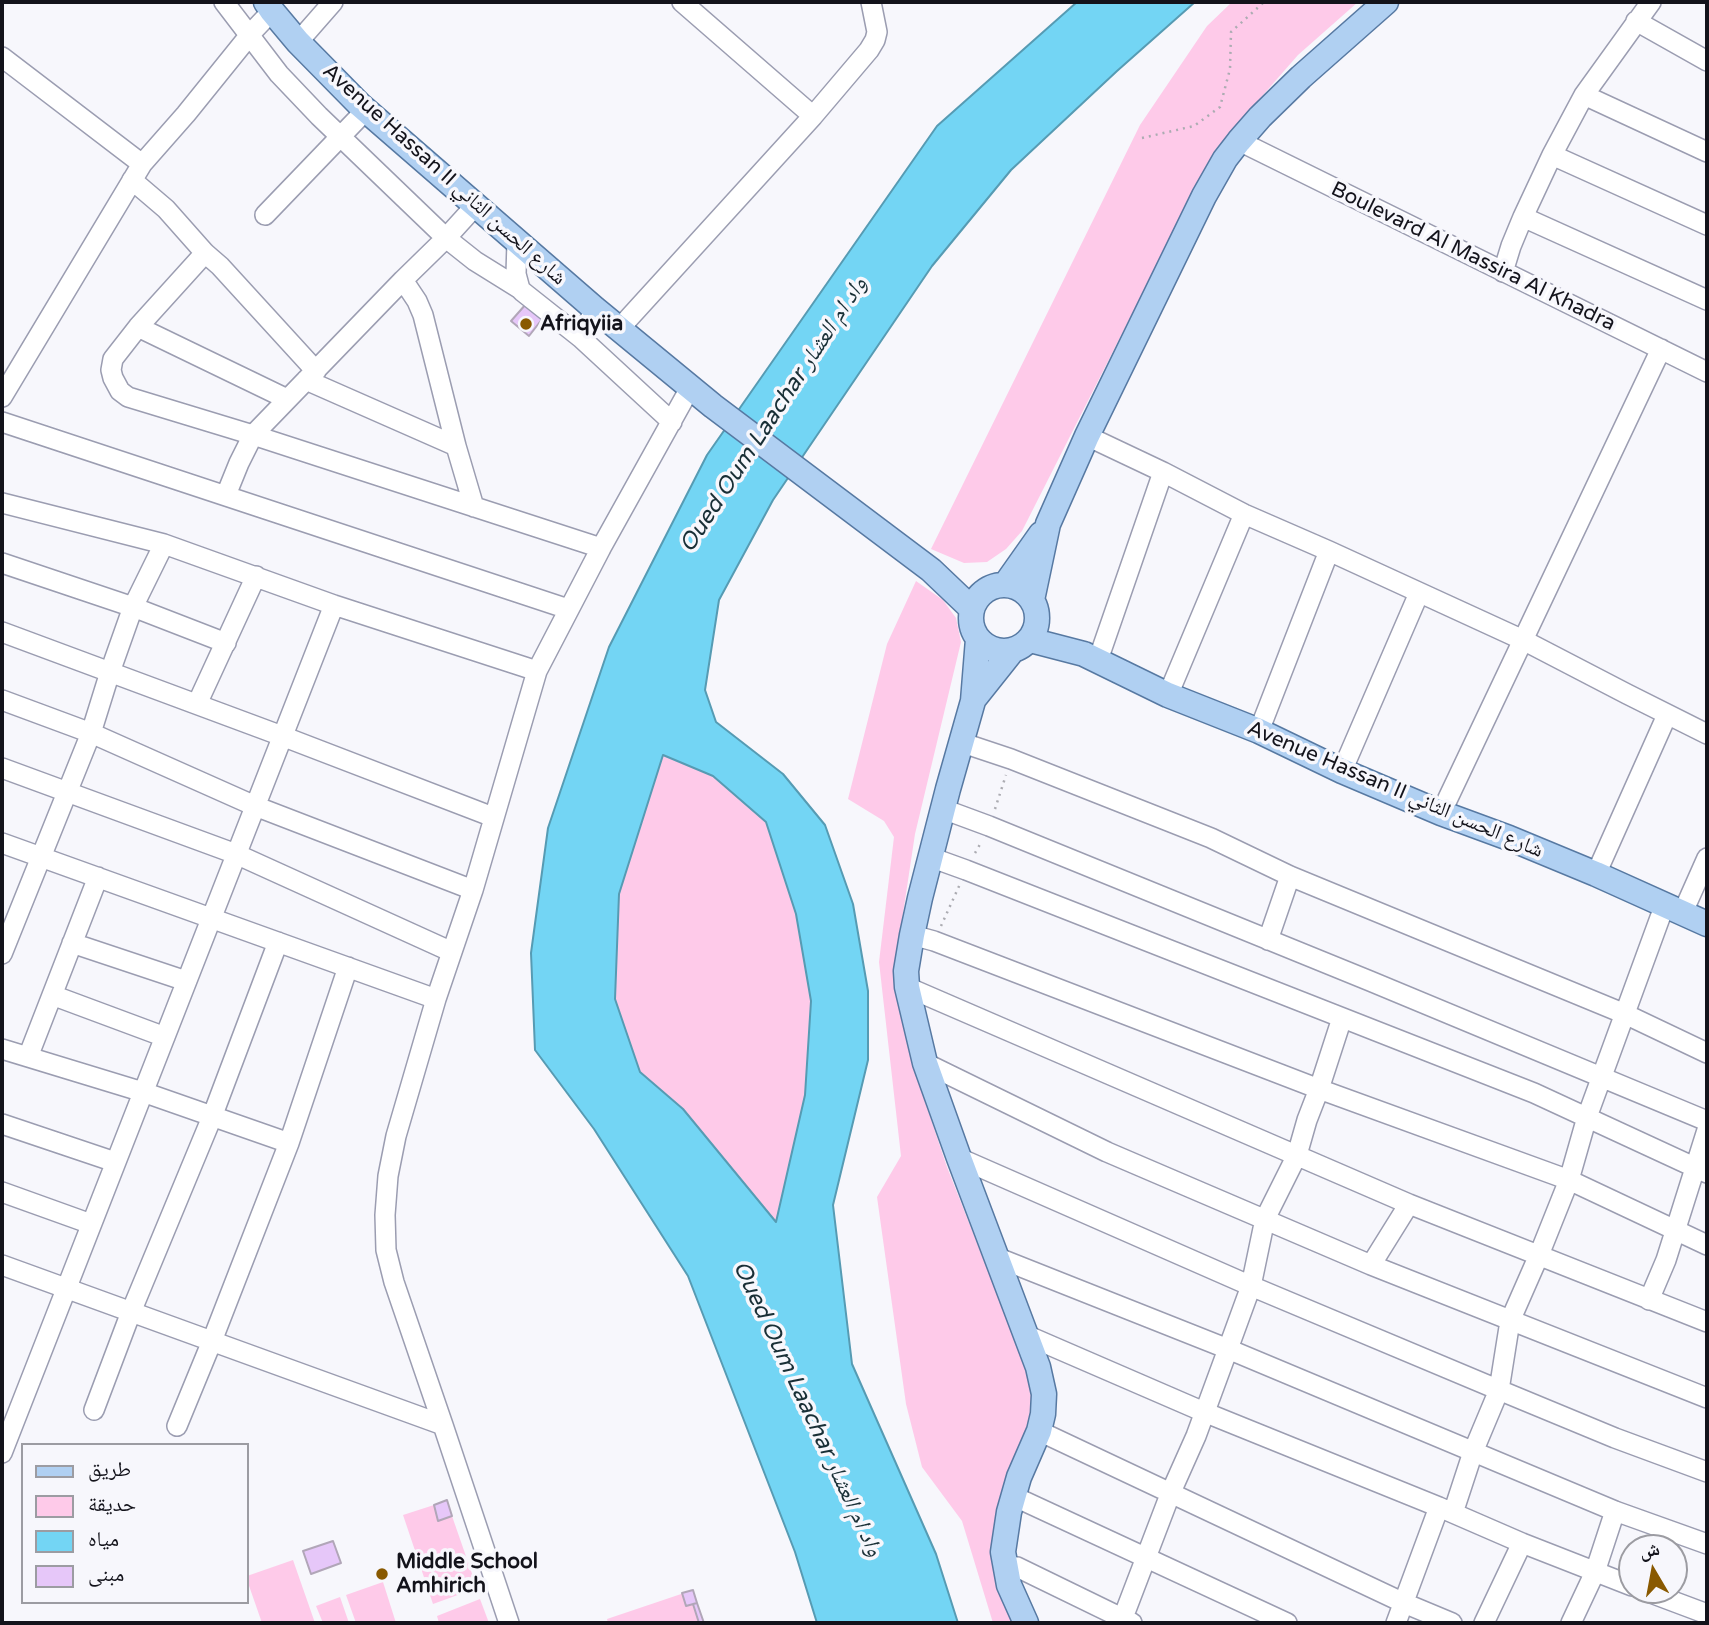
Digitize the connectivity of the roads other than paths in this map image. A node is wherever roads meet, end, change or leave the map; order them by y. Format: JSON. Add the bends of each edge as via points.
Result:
{"nodes":[{"id":1,"x":225,"y":2,"type":"edge"},
{"id":2,"x":333,"y":2,"type":"edge"},
{"id":3,"x":682,"y":2,"type":"edge"},
{"id":4,"x":871,"y":2,"type":"edge"},
{"id":5,"x":1386,"y":2,"type":"edge"},
{"id":6,"x":1651,"y":2,"type":"edge"},
{"id":7,"x":269,"y":6,"type":"edge"},
{"id":8,"x":1636,"y":21,"type":"junction"},
{"id":9,"x":250,"y":35,"type":"junction"},
{"id":10,"x":298,"y":42,"type":"junction"},
{"id":11,"x":2,"y":57,"type":"edge"},
{"id":12,"x":1707,"y":61,"type":"edge"},
{"id":13,"x":1584,"y":95,"type":"junction"},
{"id":14,"x":366,"y":110,"type":"junction"},
{"id":15,"x":813,"y":116,"type":"junction"},
{"id":16,"x":341,"y":136,"type":"junction"},
{"id":17,"x":1239,"y":141,"type":"junction"},
{"id":18,"x":1707,"y":152,"type":"edge"},
{"id":19,"x":1552,"y":155,"type":"junction"},
{"id":20,"x":137,"y":172,"type":"junction"},
{"id":21,"x":476,"y":205,"type":"junction"},
{"id":22,"x":265,"y":215,"type":"dead end"},
{"id":23,"x":1523,"y":217,"type":"junction"},
{"id":24,"x":1707,"y":225,"type":"edge"},
{"id":25,"x":446,"y":238,"type":"junction"},
{"id":26,"x":517,"y":241,"type":"junction"},
{"id":27,"x":205,"y":253,"type":"junction"},
{"id":28,"x":1503,"y":272,"type":"junction"},
{"id":29,"x":403,"y":280,"type":"junction"},
{"id":30,"x":520,"y":289,"type":"junction"},
{"id":31,"x":1707,"y":300,"type":"edge"},
{"id":32,"x":595,"y":309,"type":"junction"},
{"id":33,"x":138,"y":327,"type":"junction"},
{"id":34,"x":619,"y":329,"type":"junction"},
{"id":35,"x":581,"y":338,"type":"junction"},
{"id":36,"x":1661,"y":349,"type":"junction"},
{"id":37,"x":1707,"y":372,"type":"edge"},
{"id":38,"x":311,"y":375,"type":"junction"},
{"id":39,"x":690,"y":388,"type":"junction"},
{"id":40,"x":2,"y":397,"type":"edge"},
{"id":41,"x":287,"y":399,"type":"junction"},
{"id":42,"x":2,"y":422,"type":"edge"},
{"id":43,"x":672,"y":422,"type":"junction"},
{"id":44,"x":253,"y":435,"type":"junction"},
{"id":45,"x":1087,"y":436,"type":"junction"},
{"id":46,"x":456,"y":446,"type":"junction"},
{"id":47,"x":1163,"y":472,"type":"junction"},
{"id":48,"x":226,"y":495,"type":"junction"},
{"id":49,"x":2,"y":503,"type":"edge"},
{"id":50,"x":474,"y":507,"type":"junction"},
{"id":51,"x":1244,"y":514,"type":"junction"},
{"id":52,"x":1048,"y":524,"type":"junction"},
{"id":53,"x":164,"y":544,"type":"junction"},
{"id":54,"x":601,"y":548,"type":"junction"},
{"id":55,"x":1329,"y":551,"type":"junction"},
{"id":56,"x":2,"y":563,"type":"edge"},
{"id":57,"x":930,"y":570,"type":"junction"},
{"id":58,"x":256,"y":576,"type":"junction"},
{"id":59,"x":997,"y":587,"type":"junction"},
{"id":60,"x":1419,"y":593,"type":"junction"},
{"id":61,"x":1034,"y":604,"type":"junction"},
{"id":62,"x":334,"y":605,"type":"junction"},
{"id":63,"x":133,"y":607,"type":"junction"},
{"id":64,"x":568,"y":609,"type":"junction"},
{"id":65,"x":972,"y":609,"type":"junction"},
{"id":66,"x":2,"y":632,"type":"edge"},
{"id":67,"x":978,"y":639,"type":"junction"},
{"id":68,"x":1523,"y":640,"type":"junction"},
{"id":69,"x":226,"y":643,"type":"junction"},
{"id":70,"x":1021,"y":645,"type":"junction"},
{"id":71,"x":1091,"y":657,"type":"junction"},
{"id":72,"x":537,"y":671,"type":"junction"},
{"id":73,"x":110,"y":672,"type":"junction"},
{"id":74,"x":1168,"y":695,"type":"junction"},
{"id":75,"x":2,"y":700,"type":"edge"},
{"id":76,"x":973,"y":701,"type":"junction"},
{"id":77,"x":197,"y":704,"type":"junction"},
{"id":78,"x":1667,"y":715,"type":"junction"},
{"id":79,"x":1259,"y":731,"type":"junction"},
{"id":80,"x":91,"y":733,"type":"junction"},
{"id":81,"x":1707,"y":734,"type":"edge"},
{"id":82,"x":282,"y":736,"type":"junction"},
{"id":83,"x":960,"y":742,"type":"junction"},
{"id":84,"x":2,"y":768,"type":"edge"},
{"id":85,"x":1342,"y":771,"type":"junction"},
{"id":86,"x":67,"y":792,"type":"junction"},
{"id":87,"x":255,"y":806,"type":"junction"},
{"id":88,"x":943,"y":809,"type":"junction"},
{"id":89,"x":1441,"y":813,"type":"junction"},
{"id":90,"x":493,"y":817,"type":"junction"},
{"id":91,"x":2,"y":842,"type":"edge"},
{"id":92,"x":236,"y":855,"type":"junction"},
{"id":93,"x":40,"y":856,"type":"junction"},
{"id":94,"x":930,"y":858,"type":"junction"},
{"id":95,"x":1707,"y":858,"type":"edge"},
{"id":96,"x":1596,"y":874,"type":"junction"},
{"id":97,"x":1290,"y":876,"type":"junction"},
{"id":98,"x":98,"y":877,"type":"junction"},
{"id":99,"x":473,"y":890,"type":"junction"},
{"id":100,"x":1674,"y":908,"type":"junction"},
{"id":101,"x":211,"y":918,"type":"junction"},
{"id":102,"x":1707,"y":924,"type":"edge"},
{"id":103,"x":923,"y":938,"type":"junction"},
{"id":104,"x":1268,"y":940,"type":"junction"},
{"id":105,"x":278,"y":942,"type":"junction"},
{"id":106,"x":72,"y":943,"type":"junction"},
{"id":107,"x":452,"y":952,"type":"junction"},
{"id":108,"x":2,"y":954,"type":"edge"},
{"id":109,"x":348,"y":967,"type":"junction"},
{"id":110,"x":186,"y":981,"type":"junction"},
{"id":111,"x":907,"y":988,"type":"junction"},
{"id":112,"x":52,"y":995,"type":"junction"},
{"id":113,"x":436,"y":999,"type":"junction"},
{"id":114,"x":1625,"y":1014,"type":"junction"},
{"id":115,"x":1342,"y":1018,"type":"junction"},
{"id":116,"x":165,"y":1037,"type":"junction"},
{"id":117,"x":2,"y":1049,"type":"edge"},
{"id":118,"x":1707,"y":1053,"type":"edge"},
{"id":119,"x":28,"y":1057,"type":"junction"},
{"id":120,"x":925,"y":1063,"type":"junction"},
{"id":121,"x":1602,"y":1077,"type":"junction"},
{"id":122,"x":1319,"y":1089,"type":"junction"},
{"id":123,"x":143,"y":1093,"type":"junction"},
{"id":124,"x":212,"y":1116,"type":"junction"},
{"id":125,"x":1587,"y":1117,"type":"junction"},
{"id":126,"x":1707,"y":1121,"type":"edge"},
{"id":127,"x":2,"y":1124,"type":"edge"},
{"id":128,"x":1707,"y":1130,"type":"edge"},
{"id":129,"x":289,"y":1143,"type":"junction"},
{"id":130,"x":1297,"y":1155,"type":"junction"},
{"id":131,"x":958,"y":1158,"type":"junction"},
{"id":132,"x":116,"y":1162,"type":"junction"},
{"id":133,"x":1701,"y":1171,"type":"edge"},
{"id":134,"x":1569,"y":1180,"type":"junction"},
{"id":135,"x":2,"y":1192,"type":"edge"},
{"id":136,"x":1409,"y":1204,"type":"junction"},
{"id":137,"x":1265,"y":1219,"type":"junction"},
{"id":138,"x":91,"y":1224,"type":"junction"},
{"id":139,"x":1675,"y":1230,"type":"junction"},
{"id":140,"x":1707,"y":1245,"type":"edge"},
{"id":141,"x":1539,"y":1255,"type":"junction"},
{"id":142,"x":996,"y":1257,"type":"junction"},
{"id":143,"x":2,"y":1265,"type":"edge"},
{"id":144,"x":1371,"y":1265,"type":"junction"},
{"id":145,"x":1251,"y":1286,"type":"junction"},
{"id":146,"x":66,"y":1288,"type":"junction"},
{"id":147,"x":1649,"y":1300,"type":"junction"},
{"id":148,"x":131,"y":1312,"type":"junction"},
{"id":149,"x":1510,"y":1321,"type":"junction"},
{"id":150,"x":1707,"y":1322,"type":"edge"},
{"id":151,"x":1026,"y":1335,"type":"junction"},
{"id":152,"x":212,"y":1341,"type":"junction"},
{"id":153,"x":1228,"y":1349,"type":"junction"},
{"id":154,"x":1499,"y":1390,"type":"junction"},
{"id":155,"x":1707,"y":1398,"type":"edge"},
{"id":156,"x":94,"y":1410,"type":"dead end"},
{"id":157,"x":1204,"y":1412,"type":"junction"},
{"id":158,"x":443,"y":1425,"type":"junction"},
{"id":159,"x":177,"y":1426,"type":"dead end"},
{"id":160,"x":1039,"y":1431,"type":"junction"},
{"id":161,"x":1473,"y":1452,"type":"junction"},
{"id":162,"x":2,"y":1453,"type":"edge"},
{"id":163,"x":1707,"y":1472,"type":"edge"},
{"id":164,"x":1171,"y":1492,"type":"junction"},
{"id":165,"x":1013,"y":1496,"type":"junction"},
{"id":166,"x":1446,"y":1510,"type":"junction"},
{"id":167,"x":1615,"y":1511,"type":"junction"},
{"id":168,"x":1522,"y":1542,"type":"junction"},
{"id":169,"x":1707,"y":1544,"type":"edge"},
{"id":170,"x":1146,"y":1558,"type":"junction"},
{"id":171,"x":1004,"y":1566,"type":"junction"},
{"id":172,"x":1595,"y":1572,"type":"junction"},
{"id":173,"x":1618,"y":1581,"type":"edge"},
{"id":174,"x":1404,"y":1603,"type":"junction"},
{"id":175,"x":1680,"y":1604,"type":"edge"},
{"id":176,"x":1707,"y":1614,"type":"edge"},
{"id":177,"x":1125,"y":1622,"type":"edge"},
{"id":178,"x":509,"y":1623,"type":"edge"},
{"id":179,"x":1026,"y":1623,"type":"edge"},
{"id":180,"x":1287,"y":1623,"type":"edge"},
{"id":181,"x":1396,"y":1623,"type":"edge"},
{"id":182,"x":1452,"y":1623,"type":"edge"},
{"id":183,"x":1484,"y":1623,"type":"edge"},
{"id":184,"x":1571,"y":1623,"type":"edge"}],
"edges":[{"from":1,"to":9,"type":"street"},
{"from":2,"to":10,"type":"street"},
{"from":3,"to":15,"type":"street"},
{"from":4,"to":15,"type":"street","via":[[875,40]]},
{"from":5,"to":17,"type":"main road","via":[[1301,77]]},
{"from":6,"to":8,"type":"street"},
{"from":7,"to":9,"type":"street"},
{"from":7,"to":10,"type":"main road","name":"Avenue Hassan II شارع الحسن الثاني"},
{"from":8,"to":12,"type":"street"},
{"from":8,"to":13,"type":"street"},
{"from":9,"to":16,"type":"street","via":[[279,74]]},
{"from":9,"to":20,"type":"street"},
{"from":10,"to":14,"type":"main road","name":"Avenue Hassan II شارع الحسن الثاني"},
{"from":11,"to":20,"type":"street"},
{"from":13,"to":18,"type":"street"},
{"from":13,"to":19,"type":"street"},
{"from":14,"to":16,"type":"street"},
{"from":14,"to":21,"type":"main road","name":"Avenue Hassan II شارع الحسن الثاني"},
{"from":15,"to":34,"type":"street"},
{"from":16,"to":22,"type":"street"},
{"from":16,"to":25,"type":"street"},
{"from":17,"to":28,"type":"street","name":"Boulevard Al Massira Al Khadra"},
{"from":17,"to":45,"type":"main road","via":[[1204,196]]},
{"from":19,"to":23,"type":"street"},
{"from":19,"to":24,"type":"street"},
{"from":20,"to":27,"type":"street"},
{"from":20,"to":40,"type":"street"},
{"from":21,"to":25,"type":"street"},
{"from":21,"to":26,"type":"main road","name":"Avenue Hassan II شارع الحسن الثاني"},
{"from":23,"to":28,"type":"street"},
{"from":23,"to":31,"type":"street"},
{"from":25,"to":29,"type":"street"},
{"from":25,"to":30,"type":"street"},
{"from":26,"to":30,"type":"street"},
{"from":26,"to":32,"type":"main road","name":"Avenue Hassan II شارع الحسن الثاني"},
{"from":27,"to":33,"type":"street"},
{"from":27,"to":38,"type":"street"},
{"from":28,"to":36,"type":"street","name":"Boulevard Al Massira Al Khadra"},
{"from":29,"to":38,"type":"street"},
{"from":29,"to":46,"type":"street","via":[[423,315]]},
{"from":30,"to":35,"type":"street"},
{"from":32,"to":34,"type":"main road","name":"Avenue Hassan II شارع الحسن الثاني"},
{"from":32,"to":35,"type":"street"},
{"from":33,"to":41,"type":"street"},
{"from":33,"to":44,"type":"street","via":[[113,359],[111,370],[120,391]]},
{"from":34,"to":39,"type":"main road","name":"Avenue Hassan II شارع الحسن الثاني"},
{"from":35,"to":43,"type":"street"},
{"from":36,"to":37,"type":"street","name":"Boulevard Al Massira Al Khadra"},
{"from":36,"to":68,"type":"street"},
{"from":38,"to":41,"type":"street"},
{"from":38,"to":46,"type":"street"},
{"from":39,"to":43,"type":"street"},
{"from":39,"to":57,"type":"main road","name":"Avenue Hassan II شارع الحسن الثاني"},
{"from":41,"to":44,"type":"street"},
{"from":42,"to":48,"type":"street"},
{"from":43,"to":54,"type":"street"},
{"from":44,"to":48,"type":"street"},
{"from":44,"to":50,"type":"street"},
{"from":45,"to":47,"type":"street"},
{"from":45,"to":52,"type":"main road"},
{"from":46,"to":50,"type":"street"},
{"from":47,"to":51,"type":"street"},
{"from":47,"to":71,"type":"street"},
{"from":48,"to":64,"type":"street"},
{"from":49,"to":53,"type":"street"},
{"from":50,"to":54,"type":"street"},
{"from":51,"to":55,"type":"street"},
{"from":51,"to":74,"type":"street"},
{"from":52,"to":59,"type":"main road"},
{"from":52,"to":61,"type":"main road"},
{"from":53,"to":58,"type":"street"},
{"from":53,"to":63,"type":"street"},
{"from":54,"to":64,"type":"street"},
{"from":55,"to":60,"type":"street"},
{"from":55,"to":79,"type":"street"},
{"from":56,"to":63,"type":"street"},
{"from":57,"to":59,"type":"main road","name":"Avenue Hassan II شارع الحسن الثاني"},
{"from":57,"to":65,"type":"main road","name":"Avenue Hassan II شارع الحسن الثاني"},
{"from":58,"to":62,"type":"street"},
{"from":58,"to":69,"type":"street"},
{"from":59,"to":61,"type":"main road","name":"Avenue Hassan II شارع الحسن الثاني","via":[[1020,589]]},
{"from":59,"to":65,"type":"main road","via":[[979,597]]},
{"from":60,"to":68,"type":"street"},
{"from":60,"to":85,"type":"street"},
{"from":61,"to":70,"type":"main road","via":[[1037,625]]},
{"from":61,"to":71,"type":"main road","name":"Avenue Hassan II شارع الحسن الثاني"},
{"from":62,"to":72,"type":"street"},
{"from":62,"to":82,"type":"street"},
{"from":63,"to":69,"type":"street"},
{"from":63,"to":73,"type":"street"},
{"from":64,"to":72,"type":"street"},
{"from":65,"to":67,"type":"main road"},
{"from":66,"to":73,"type":"street"},
{"from":67,"to":70,"type":"main road","name":"Avenue Hassan II شارع الحسن الثاني","via":[[993,650]]},
{"from":67,"to":76,"type":"main road"},
{"from":68,"to":78,"type":"street"},
{"from":68,"to":89,"type":"street"},
{"from":69,"to":77,"type":"street"},
{"from":70,"to":71,"type":"main road","name":"Avenue Hassan II شارع الحسن الثاني"},
{"from":70,"to":76,"type":"main road"},
{"from":71,"to":74,"type":"main road","name":"Avenue Hassan II شارع الحسن الثاني"},
{"from":72,"to":90,"type":"street"},
{"from":73,"to":77,"type":"street"},
{"from":73,"to":80,"type":"street"},
{"from":74,"to":79,"type":"main road","name":"Avenue Hassan II شارع الحسن الثاني"},
{"from":75,"to":80,"type":"street"},
{"from":76,"to":83,"type":"main road"},
{"from":77,"to":82,"type":"street"},
{"from":78,"to":81,"type":"street"},
{"from":78,"to":96,"type":"street"},
{"from":79,"to":85,"type":"main road","name":"Avenue Hassan II شارع الحسن الثاني"},
{"from":80,"to":86,"type":"street"},
{"from":80,"to":87,"type":"street"},
{"from":82,"to":87,"type":"street"},
{"from":82,"to":90,"type":"street"},
{"from":83,"to":88,"type":"main road"},
{"from":83,"to":97,"type":"street","via":[[1211,838]]},
{"from":84,"to":86,"type":"street"},
{"from":85,"to":89,"type":"main road","name":"Avenue Hassan II شارع الحسن الثاني"},
{"from":86,"to":92,"type":"street"},
{"from":86,"to":93,"type":"street"},
{"from":87,"to":92,"type":"street"},
{"from":87,"to":99,"type":"street"},
{"from":88,"to":94,"type":"main road"},
{"from":88,"to":104,"type":"street"},
{"from":89,"to":96,"type":"main road","name":"Avenue Hassan II شارع الحسن الثاني"},
{"from":90,"to":99,"type":"street"},
{"from":91,"to":93,"type":"street"},
{"from":92,"to":101,"type":"street"},
{"from":92,"to":107,"type":"street"},
{"from":93,"to":98,"type":"street"},
{"from":93,"to":108,"type":"street"},
{"from":94,"to":103,"type":"main road"},
{"from":94,"to":115,"type":"street"},
{"from":95,"to":100,"type":"street"},
{"from":96,"to":100,"type":"main road","name":"Avenue Hassan II شارع الحسن الثاني"},
{"from":97,"to":104,"type":"street"},
{"from":97,"to":114,"type":"street"},
{"from":98,"to":101,"type":"street"},
{"from":98,"to":106,"type":"street"},
{"from":99,"to":107,"type":"street"},
{"from":100,"to":102,"type":"main road","name":"Avenue Hassan II شارع الحسن الثاني"},
{"from":100,"to":114,"type":"street"},
{"from":101,"to":105,"type":"street"},
{"from":101,"to":110,"type":"street"},
{"from":103,"to":111,"type":"main road","via":[[906,971]]},
{"from":103,"to":122,"type":"street"},
{"from":104,"to":121,"type":"street"},
{"from":105,"to":109,"type":"street"},
{"from":105,"to":124,"type":"street"},
{"from":106,"to":110,"type":"street"},
{"from":106,"to":112,"type":"street"},
{"from":107,"to":113,"type":"street"},
{"from":109,"to":113,"type":"street"},
{"from":109,"to":129,"type":"street"},
{"from":110,"to":116,"type":"street"},
{"from":111,"to":120,"type":"main road"},
{"from":111,"to":130,"type":"street"},
{"from":112,"to":116,"type":"street"},
{"from":112,"to":119,"type":"street"},
{"from":113,"to":158,"type":"street","via":[[388,1176],[386,1250]]},
{"from":114,"to":118,"type":"street"},
{"from":114,"to":121,"type":"street"},
{"from":115,"to":122,"type":"street"},
{"from":115,"to":125,"type":"street"},
{"from":116,"to":123,"type":"street"},
{"from":117,"to":119,"type":"street"},
{"from":119,"to":123,"type":"street"},
{"from":120,"to":131,"type":"main road"},
{"from":120,"to":137,"type":"street","via":[[1107,1152]]},
{"from":121,"to":125,"type":"street"},
{"from":121,"to":126,"type":"street"},
{"from":122,"to":130,"type":"street"},
{"from":122,"to":134,"type":"street"},
{"from":123,"to":124,"type":"street"},
{"from":123,"to":132,"type":"street"},
{"from":124,"to":129,"type":"street"},
{"from":124,"to":148,"type":"street"},
{"from":125,"to":133,"type":"street"},
{"from":125,"to":134,"type":"street"},
{"from":127,"to":132,"type":"street"},
{"from":128,"to":133,"type":"street"},
{"from":129,"to":152,"type":"street"},
{"from":130,"to":136,"type":"street"},
{"from":130,"to":137,"type":"street"},
{"from":131,"to":142,"type":"main road"},
{"from":131,"to":145,"type":"street"},
{"from":132,"to":138,"type":"street"},
{"from":133,"to":139,"type":"street"},
{"from":134,"to":139,"type":"street"},
{"from":134,"to":141,"type":"street"},
{"from":135,"to":138,"type":"street"},
{"from":136,"to":141,"type":"street"},
{"from":136,"to":144,"type":"street"},
{"from":137,"to":144,"type":"street"},
{"from":137,"to":145,"type":"street"},
{"from":138,"to":146,"type":"street"},
{"from":139,"to":140,"type":"street"},
{"from":139,"to":147,"type":"street"},
{"from":141,"to":147,"type":"street"},
{"from":141,"to":149,"type":"street"},
{"from":142,"to":151,"type":"main road"},
{"from":142,"to":153,"type":"street"},
{"from":143,"to":146,"type":"street"},
{"from":144,"to":149,"type":"street"},
{"from":145,"to":153,"type":"street"},
{"from":145,"to":154,"type":"street"},
{"from":146,"to":148,"type":"street"},
{"from":146,"to":162,"type":"street"},
{"from":147,"to":150,"type":"street"},
{"from":148,"to":152,"type":"street"},
{"from":148,"to":156,"type":"street"},
{"from":149,"to":154,"type":"street"},
{"from":149,"to":155,"type":"street"},
{"from":151,"to":157,"type":"street"},
{"from":151,"to":160,"type":"main road","via":[[1044,1394]]},
{"from":152,"to":158,"type":"street"},
{"from":152,"to":159,"type":"street"},
{"from":153,"to":157,"type":"street"},
{"from":153,"to":161,"type":"street"},
{"from":154,"to":161,"type":"street"},
{"from":154,"to":163,"type":"street"},
{"from":157,"to":164,"type":"street"},
{"from":157,"to":166,"type":"street"},
{"from":158,"to":178,"type":"street"},
{"from":160,"to":164,"type":"street"},
{"from":160,"to":165,"type":"main road"},
{"from":161,"to":166,"type":"street"},
{"from":161,"to":167,"type":"street"},
{"from":164,"to":170,"type":"street"},
{"from":164,"to":174,"type":"street"},
{"from":165,"to":170,"type":"street"},
{"from":165,"to":171,"type":"main road"},
{"from":166,"to":168,"type":"street"},
{"from":166,"to":174,"type":"street"},
{"from":167,"to":169,"type":"street"},
{"from":167,"to":172,"type":"street"},
{"from":168,"to":172,"type":"street"},
{"from":168,"to":183,"type":"street"},
{"from":170,"to":177,"type":"street"},
{"from":170,"to":180,"type":"street"},
{"from":171,"to":177,"type":"street","via":[[1017,1567]]},
{"from":171,"to":179,"type":"main road"},
{"from":172,"to":173,"type":"street"},
{"from":172,"to":184,"type":"street"},
{"from":174,"to":181,"type":"street"},
{"from":174,"to":182,"type":"street"},
{"from":175,"to":176,"type":"street"}]}
